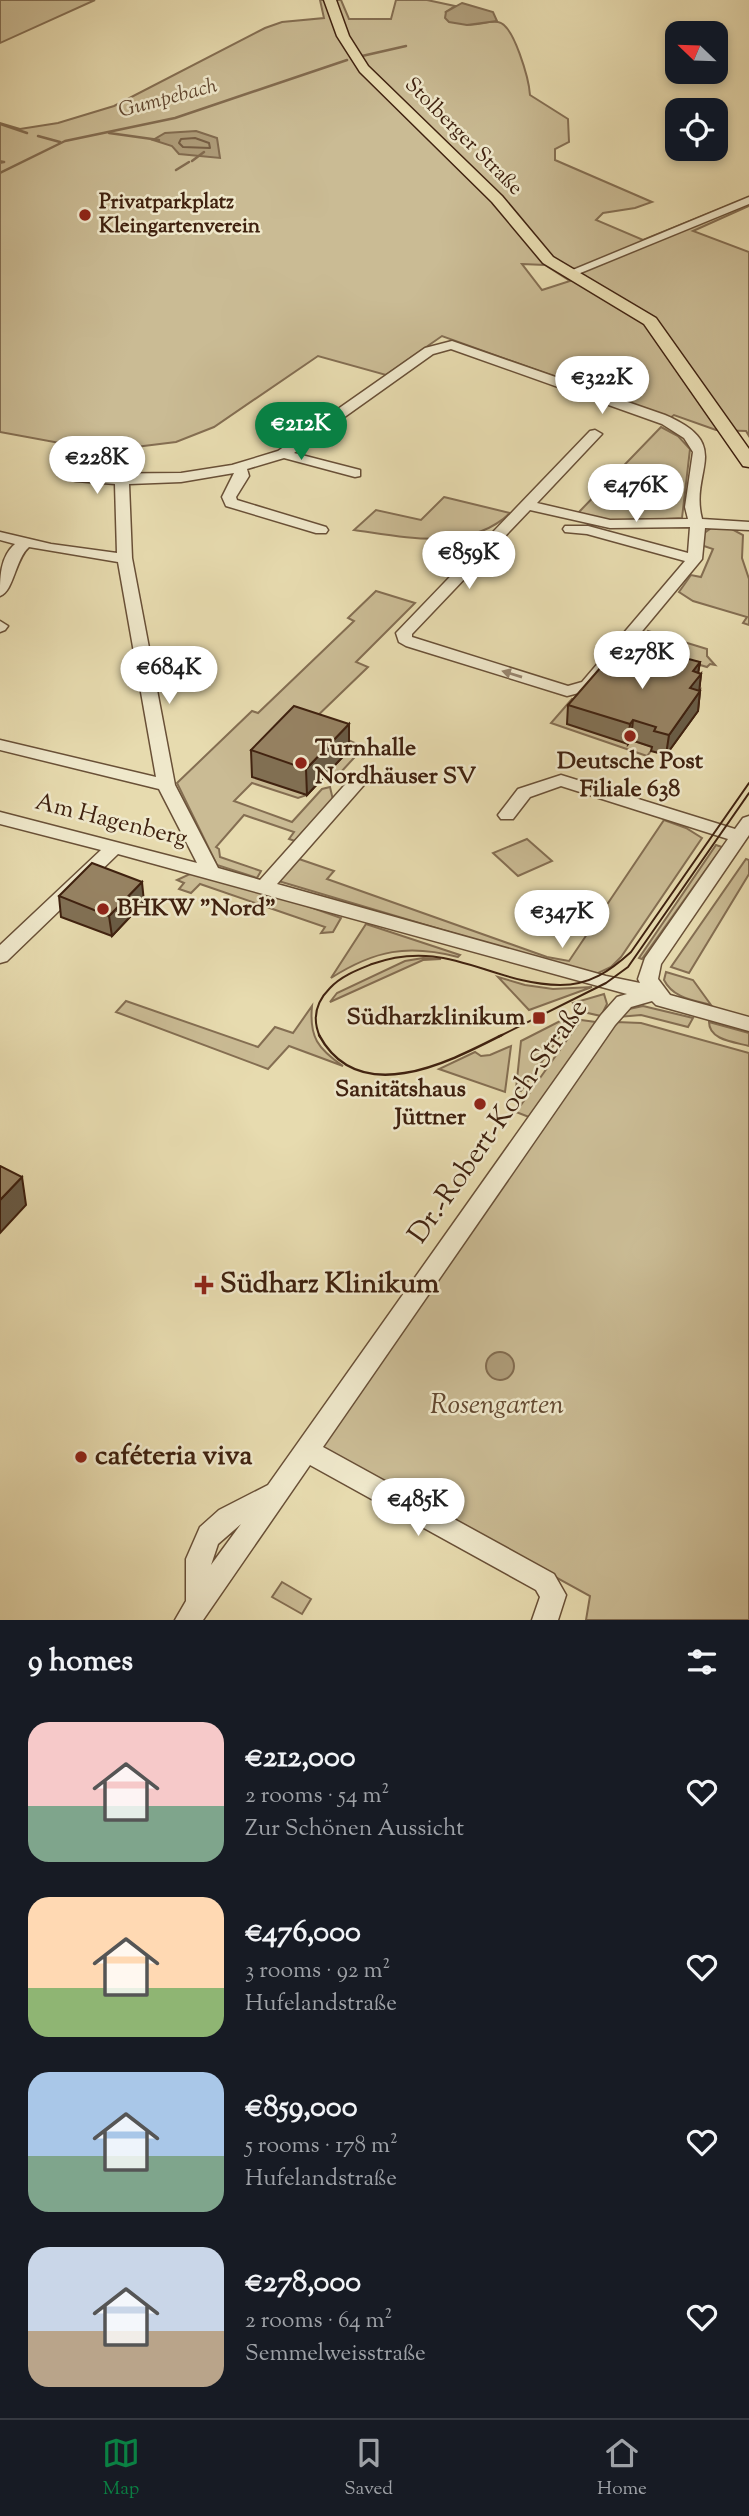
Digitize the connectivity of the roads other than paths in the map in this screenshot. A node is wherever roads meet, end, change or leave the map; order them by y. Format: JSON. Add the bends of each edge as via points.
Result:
{"nodes":[{"id":1,"x":330,"y":0,"type":"edge"},
{"id":2,"x":749,"y":200,"type":"edge"},
{"id":3,"x":569,"y":274,"type":"junction"},
{"id":4,"x":595,"y":434,"type":"dead end"},
{"id":5,"x":283,"y":454,"type":"junction"},
{"id":6,"x":749,"y":462,"type":"edge"},
{"id":7,"x":240,"y":467,"type":"junction"},
{"id":8,"x":355,"y":473,"type":"dead end"},
{"id":9,"x":76,"y":477,"type":"dead end"},
{"id":10,"x":122,"y":482,"type":"junction"},
{"id":11,"x":526,"y":505,"type":"junction"},
{"id":12,"x":695,"y":523,"type":"junction"},
{"id":13,"x":749,"y":526,"type":"edge"},
{"id":14,"x":570,"y":529,"type":"dead end"},
{"id":15,"x":321,"y":530,"type":"dead end"},
{"id":16,"x":0,"y":536,"type":"edge"},
{"id":17,"x":26,"y":542,"type":"junction"},
{"id":18,"x":125,"y":558,"type":"junction"},
{"id":19,"x":695,"y":558,"type":"junction"},
{"id":20,"x":0,"y":591,"type":"edge"},
{"id":21,"x":0,"y":745,"type":"edge"},
{"id":22,"x":356,"y":782,"type":"dead end"},
{"id":23,"x":166,"y":785,"type":"junction"},
{"id":24,"x":507,"y":815,"type":"dead end"},
{"id":25,"x":0,"y":818,"type":"edge"},
{"id":26,"x":746,"y":827,"type":"edge"},
{"id":27,"x":114,"y":848,"type":"junction"},
{"id":28,"x":211,"y":872,"type":"junction"},
{"id":29,"x":264,"y":887,"type":"junction"},
{"id":30,"x":0,"y":956,"type":"edge"},
{"id":31,"x":656,"y":993,"type":"junction"},
{"id":32,"x":749,"y":1024,"type":"edge"},
{"id":33,"x":307,"y":1451,"type":"junction"},
{"id":34,"x":193,"y":1612,"type":"edge"},
{"id":35,"x":545,"y":1620,"type":"edge"}],
"edges":[{"from":1,"to":3,"type":"main road","name":"Stolberger Straße","via":[[348,48],[364,69],[498,199],[548,260]]},
{"from":2,"to":3,"type":"street"},
{"from":3,"to":6,"type":"main road","name":"Stolberger Straße","via":[[650,321]]},
{"from":4,"to":11,"type":"street"},
{"from":5,"to":7,"type":"street"},
{"from":5,"to":8,"type":"street"},
{"from":5,"to":12,"type":"street","via":[[429,351],[452,345],[680,428],[700,452],[692,507]]},
{"from":7,"to":10,"type":"street"},
{"from":7,"to":15,"type":"street","via":[[242,476],[229,497],[231,503]]},
{"from":9,"to":10,"type":"street"},
{"from":10,"to":18,"type":"street"},
{"from":11,"to":12,"type":"street","via":[[610,524]]},
{"from":19,"to":11,"type":"street","one_way":true,"via":[[588,686],[578,690],[567,691],[405,639],[404,633]]},
{"from":12,"to":13,"type":"street"},
{"from":12,"to":19,"type":"street"},
{"from":14,"to":19,"type":"street"},
{"from":16,"to":17,"type":"street"},
{"from":17,"to":18,"type":"street"},
{"from":17,"to":20,"type":"street","via":[[14,552]]},
{"from":18,"to":23,"type":"street"},
{"from":21,"to":23,"type":"street","name":"Am Hagenberg"},
{"from":22,"to":29,"type":"street"},
{"from":23,"to":28,"type":"street"},
{"from":24,"to":26,"type":"street","via":[[524,793],[561,780]]},
{"from":25,"to":27,"type":"street","name":"Am Hagenberg"},
{"from":26,"to":31,"type":"street","via":[[652,963],[648,979]]},
{"from":27,"to":28,"type":"street","name":"Am Hagenberg"},
{"from":27,"to":30,"type":"street"},
{"from":28,"to":29,"type":"street","name":"Am Hagenberg"},
{"from":29,"to":31,"type":"street","name":"Am Hagenberg"},
{"from":31,"to":32,"type":"street","name":"Am Hagenberg","via":[[663,1000]]},
{"from":31,"to":33,"type":"street","name":"Dr.-Robert-Koch-Straße","via":[[624,1002],[608,1020]]},
{"from":33,"to":34,"type":"street","name":"Dr.-Robert-Koch-Straße","via":[[276,1493],[228,1517],[211,1536],[200,1556]]},
{"from":33,"to":35,"type":"street","via":[[545,1582],[553,1595]]}]}
